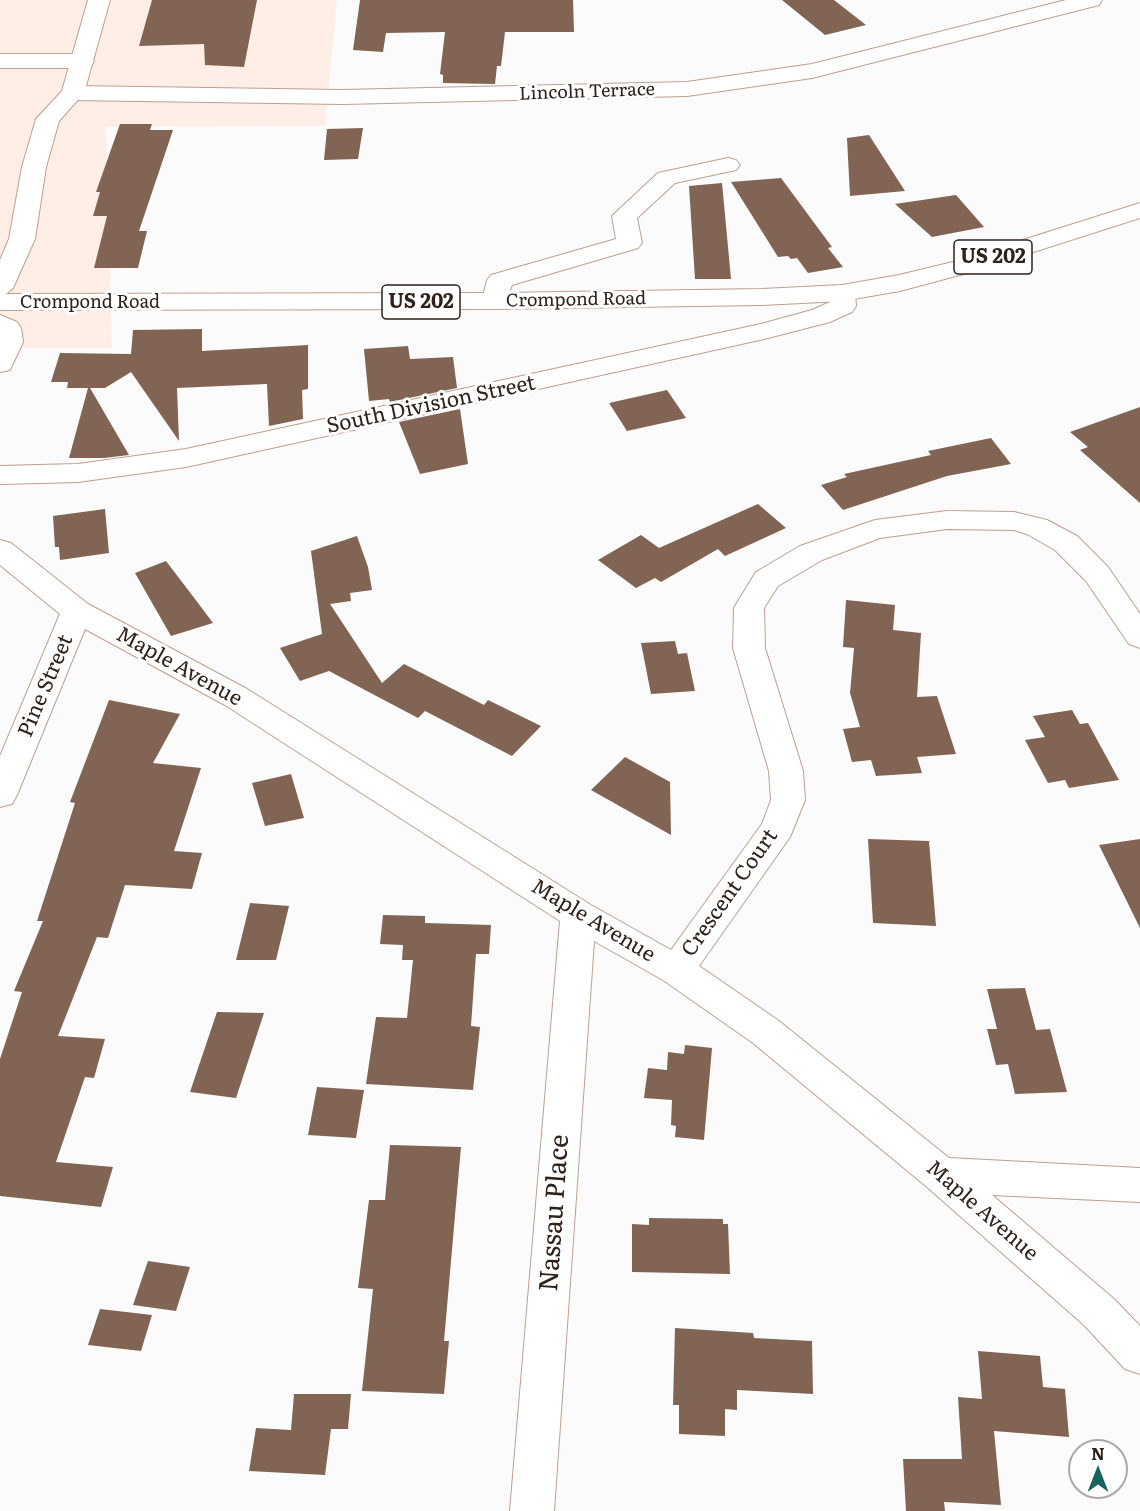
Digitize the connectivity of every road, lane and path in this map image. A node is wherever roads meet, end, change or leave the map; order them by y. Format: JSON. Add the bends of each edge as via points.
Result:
{"nodes":[{"id":1,"x":99,"y":0,"type":"edge"},
{"id":2,"x":1091,"y":0,"type":"edge"},
{"id":3,"x":82,"y":60,"type":"junction"},
{"id":4,"x":0,"y":61,"type":"edge"},
{"id":5,"x":73,"y":93,"type":"junction"},
{"id":6,"x":728,"y":165,"type":"dead end"},
{"id":7,"x":1140,"y":210,"type":"edge"},
{"id":8,"x":0,"y":288,"type":"edge"},
{"id":9,"x":842,"y":293,"type":"junction"},
{"id":10,"x":495,"y":301,"type":"junction"},
{"id":11,"x":0,"y":302,"type":"edge"},
{"id":12,"x":0,"y":323,"type":"edge"},
{"id":13,"x":0,"y":364,"type":"edge"},
{"id":14,"x":0,"y":475,"type":"edge"},
{"id":15,"x":0,"y":550,"type":"edge"},
{"id":16,"x":77,"y":611,"type":"junction"},
{"id":17,"x":1140,"y":637,"type":"edge"},
{"id":18,"x":0,"y":795,"type":"edge"},
{"id":19,"x":578,"y":915,"type":"junction"},
{"id":20,"x":676,"y":970,"type":"junction"},
{"id":21,"x":941,"y":1175,"type":"junction"},
{"id":22,"x":1140,"y":1185,"type":"edge"},
{"id":23,"x":1140,"y":1355,"type":"edge"},
{"id":24,"x":532,"y":1511,"type":"edge"}],
"edges":[{"from":1,"to":3,"type":"street"},
{"from":2,"to":5,"type":"street","name":"Lincoln Terrace","via":[[812,71],[687,88],[344,98]]},
{"from":3,"to":4,"type":"street"},
{"from":3,"to":5,"type":"street"},
{"from":5,"to":8,"type":"street","via":[[48,119],[34,167],[22,239]]},
{"from":6,"to":10,"type":"street","via":[[667,178],[624,216],[629,243],[500,280]]},
{"from":7,"to":9,"type":"street","name":"Crompond Road","number":"US 202","via":[[962,267]]},
{"from":9,"to":10,"type":"street","name":"Crompond Road","number":"US 202"},
{"from":9,"to":14,"type":"street","name":"South Division Street","via":[[843,306],[764,331],[197,455],[78,473]]},
{"from":10,"to":11,"type":"street","name":"Crompond Road","number":"US 202"},
{"from":12,"to":13,"type":"street","via":[[8,328],[10,342]]},
{"from":15,"to":16,"type":"street","name":"Maple Avenue"},
{"from":16,"to":18,"type":"street","name":"Pine Street"},
{"from":16,"to":19,"type":"street","name":"Maple Avenue","via":[[236,697]]},
{"from":17,"to":20,"type":"street","name":"Crescent Court","via":[[1097,574],[1066,543],[1037,527],[1014,521],[947,520],[875,529],[811,552],[767,579],[749,608],[749,648],[786,771],[788,800],[778,828]]},
{"from":19,"to":20,"type":"street","name":"Maple Avenue"},
{"from":19,"to":24,"type":"street","name":"Nassau Place"},
{"from":20,"to":21,"type":"street","name":"Maple Avenue","via":[[766,1032]]},
{"from":21,"to":22,"type":"street"},
{"from":21,"to":23,"type":"street","name":"Maple Avenue","via":[[1099,1312]]}]}
